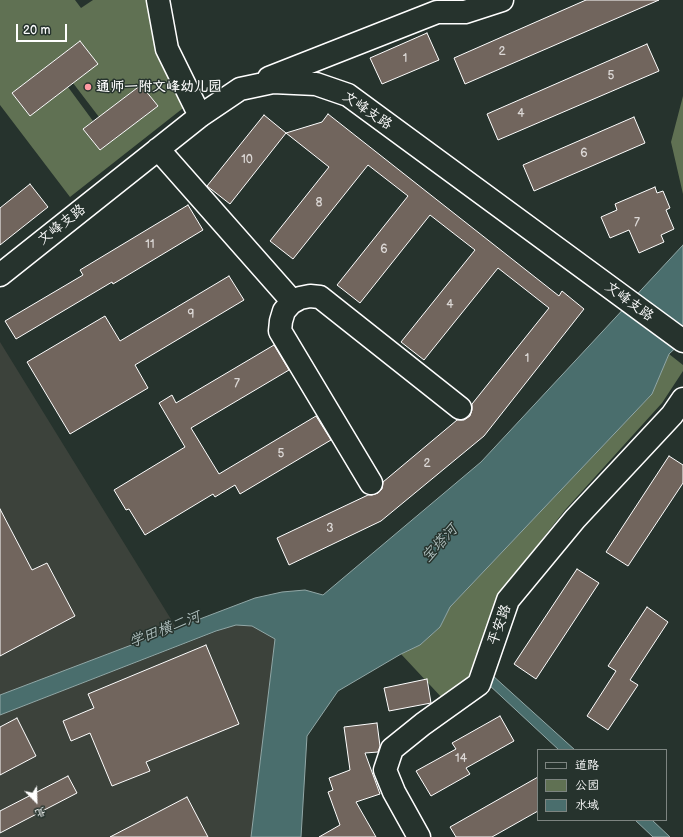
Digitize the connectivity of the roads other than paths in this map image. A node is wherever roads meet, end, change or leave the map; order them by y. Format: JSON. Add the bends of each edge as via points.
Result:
{"nodes":[{"id":1,"x":158,"y":0,"type":"edge"},
{"id":2,"x":502,"y":0,"type":"edge"},
{"id":3,"x":240,"y":89,"type":"junction"},
{"id":4,"x":200,"y":116,"type":"junction"},
{"id":5,"x":158,"y":149,"type":"junction"},
{"id":6,"x":0,"y":274,"type":"edge"},
{"id":7,"x":293,"y":302,"type":"junction"},
{"id":8,"x":683,"y":341,"type":"edge"},
{"id":9,"x":683,"y":399,"type":"edge"},
{"id":10,"x":460,"y":408,"type":"dead end"},
{"id":11,"x":371,"y":483,"type":"dead end"},
{"id":12,"x":419,"y":837,"type":"edge"}],
"edges":[{"from":1,"to":4,"type":"street","via":[[167,49]]},
{"from":2,"to":3,"type":"street","via":[[466,12],[437,12]]},
{"from":3,"to":4,"type":"street","name":"文峰支路"},
{"from":3,"to":8,"type":"street","name":"文峰支路","via":[[273,82],[301,83],[316,84],[348,96]]},
{"from":4,"to":5,"type":"street","name":"文峰支路"},
{"from":5,"to":6,"type":"street","name":"文峰支路"},
{"from":5,"to":7,"type":"street"},
{"from":7,"to":10,"type":"street","via":[[310,296],[320,297]]},
{"from":7,"to":11,"type":"street","via":[[284,311],[280,331]]},
{"from":9,"to":12,"type":"street","name":"平安路","via":[[672,415],[575,519],[508,600],[479,684],[392,749],[385,770]]}]}
